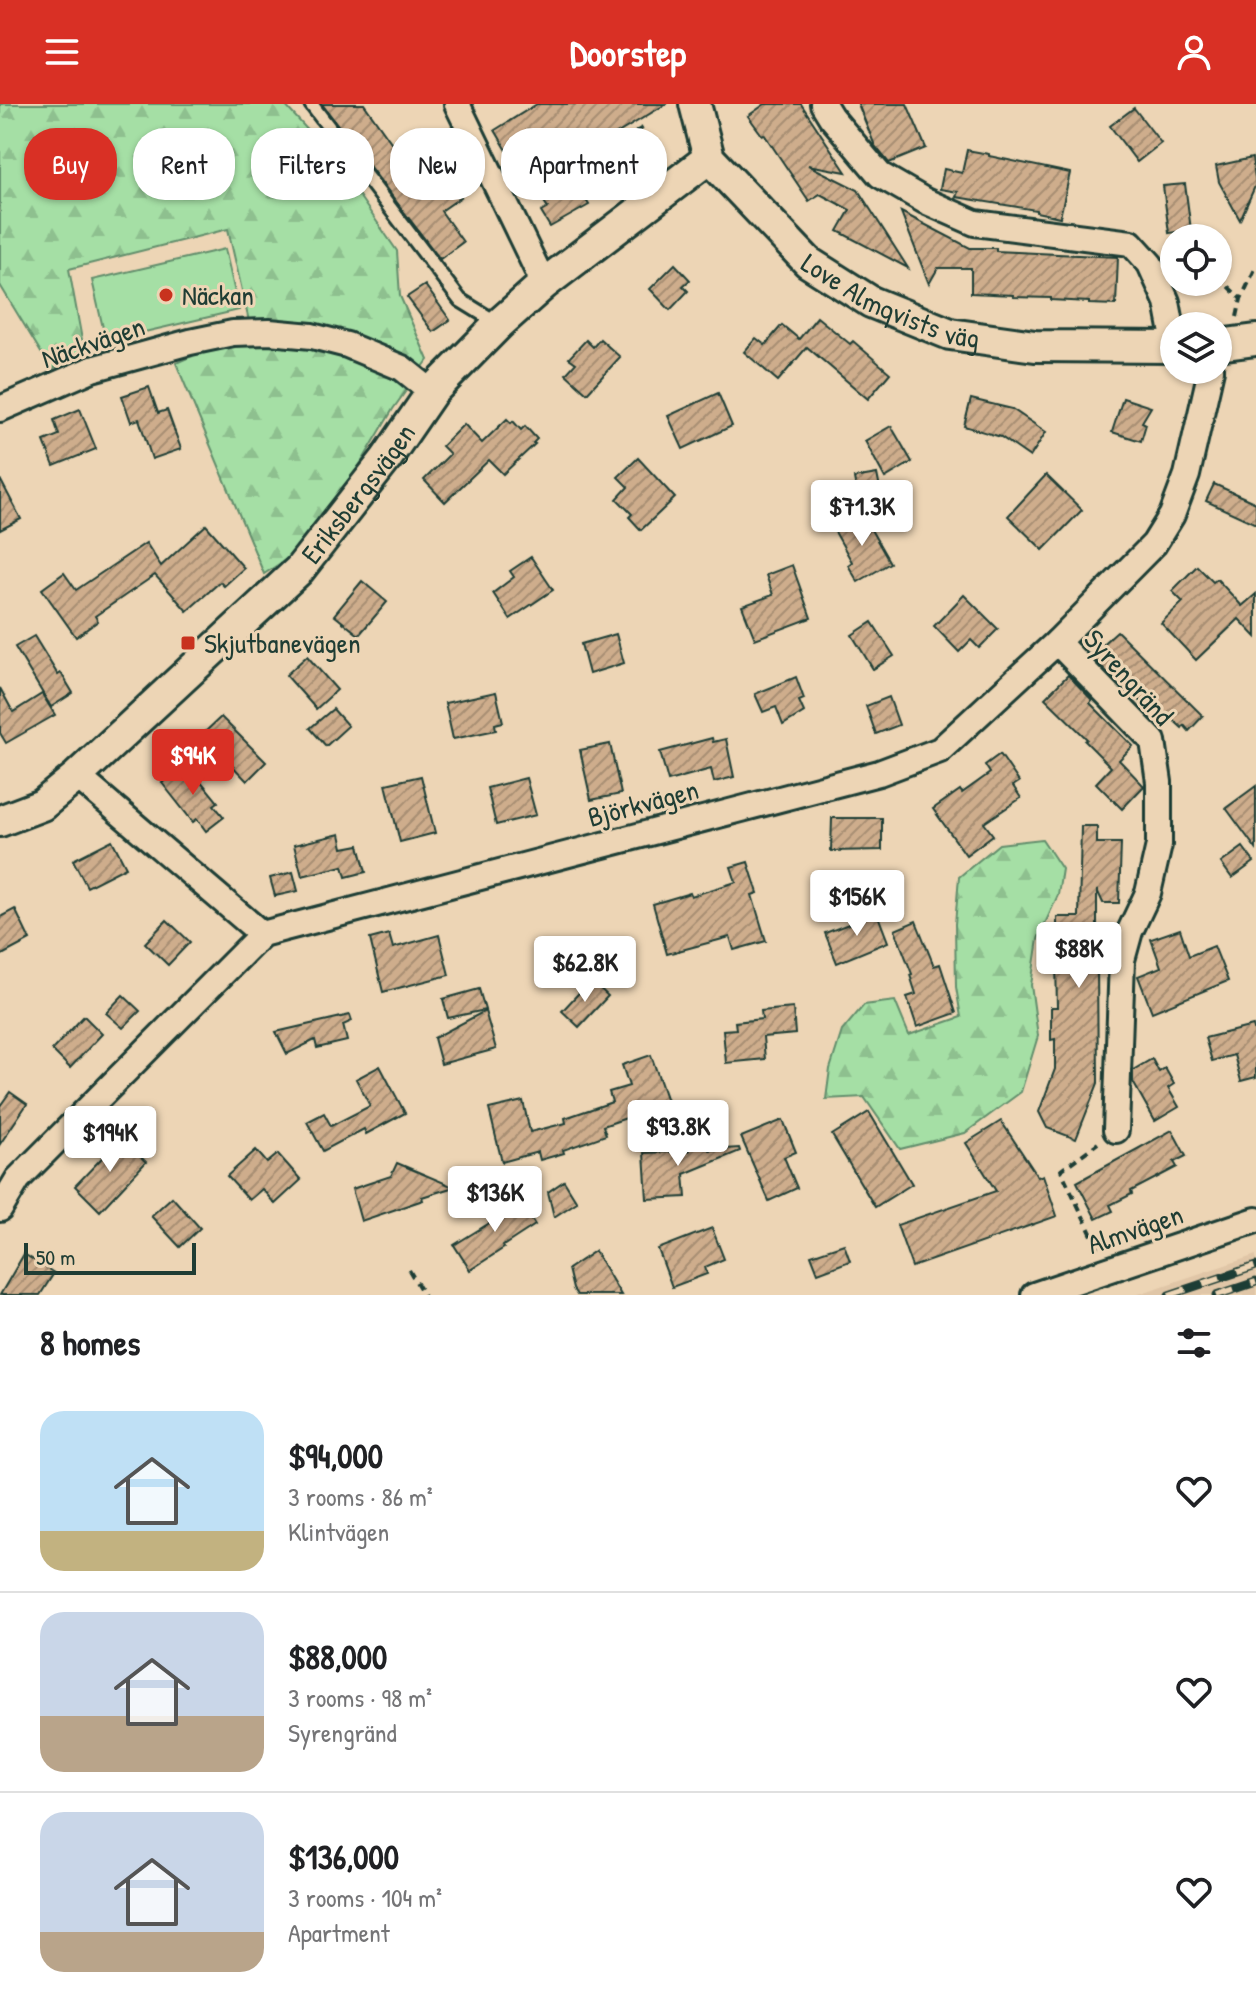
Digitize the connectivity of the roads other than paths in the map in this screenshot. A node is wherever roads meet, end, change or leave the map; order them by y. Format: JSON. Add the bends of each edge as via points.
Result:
{"nodes":[{"id":1,"x":311,"y":104,"type":"edge"},
{"id":2,"x":457,"y":104,"type":"edge"},
{"id":3,"x":695,"y":104,"type":"edge"},
{"id":4,"x":823,"y":104,"type":"edge"},
{"id":5,"x":709,"y":158,"type":"junction"},
{"id":6,"x":544,"y":284,"type":"junction"},
{"id":7,"x":1169,"y":312,"type":"edge"},
{"id":8,"x":499,"y":324,"type":"junction"},
{"id":9,"x":1256,"y":340,"type":"edge"},
{"id":10,"x":1232,"y":343,"type":"edge"},
{"id":11,"x":1160,"y":347,"type":"edge"},
{"id":12,"x":1208,"y":384,"type":"edge"},
{"id":13,"x":432,"y":392,"type":"junction"},
{"id":14,"x":0,"y":409,"type":"edge"},
{"id":15,"x":1057,"y":642,"type":"junction"},
{"id":16,"x":77,"y":776,"type":"junction"},
{"id":17,"x":0,"y":821,"type":"edge"},
{"id":18,"x":262,"y":934,"type":"junction"},
{"id":19,"x":1116,"y":1130,"type":"road end"},
{"id":20,"x":0,"y":1209,"type":"edge"},
{"id":21,"x":1256,"y":1220,"type":"edge"},
{"id":22,"x":1034,"y":1295,"type":"edge"}],
"edges":[{"from":1,"to":8,"type":"lane","via":[[460,300]]},
{"from":2,"to":6,"type":"street"},
{"from":3,"to":5,"type":"street","name":"Love Almqvists väg"},
{"from":4,"to":7,"type":"street","via":[[880,175],[925,201],[975,223],[1131,243],[1150,264]]},
{"from":5,"to":6,"type":"street","name":"Eriksbergsvägen"},
{"from":5,"to":11,"type":"street","name":"Love Almqvists väg","via":[[808,262],[871,302],[950,334],[1035,346]]},
{"from":6,"to":8,"type":"street","name":"Eriksbergsvägen"},
{"from":8,"to":13,"type":"street","name":"Eriksbergsvägen"},
{"from":9,"to":10,"type":"street"},
{"from":12,"to":15,"type":"street","name":"Björkvägen","via":[[1172,515],[1154,544]]},
{"from":13,"to":14,"type":"street","name":"Näckvägen","via":[[402,368],[347,345],[312,336],[233,333],[92,369]]},
{"from":13,"to":16,"type":"street","name":"Eriksbergsvägen","via":[[299,570]]},
{"from":15,"to":18,"type":"street","name":"Björkvägen","via":[[940,750],[879,773]]},
{"from":15,"to":19,"type":"street","name":"Syrengränd","via":[[1153,741],[1159,782],[1159,845],[1148,893],[1122,960]]},
{"from":16,"to":17,"type":"street","name":"Eriksbergsvägen","via":[[42,805]]},
{"from":16,"to":18,"type":"street"},
{"from":18,"to":20,"type":"street","via":[[18,1179]]},
{"from":21,"to":22,"type":"street","name":"Almvägen"}]}
